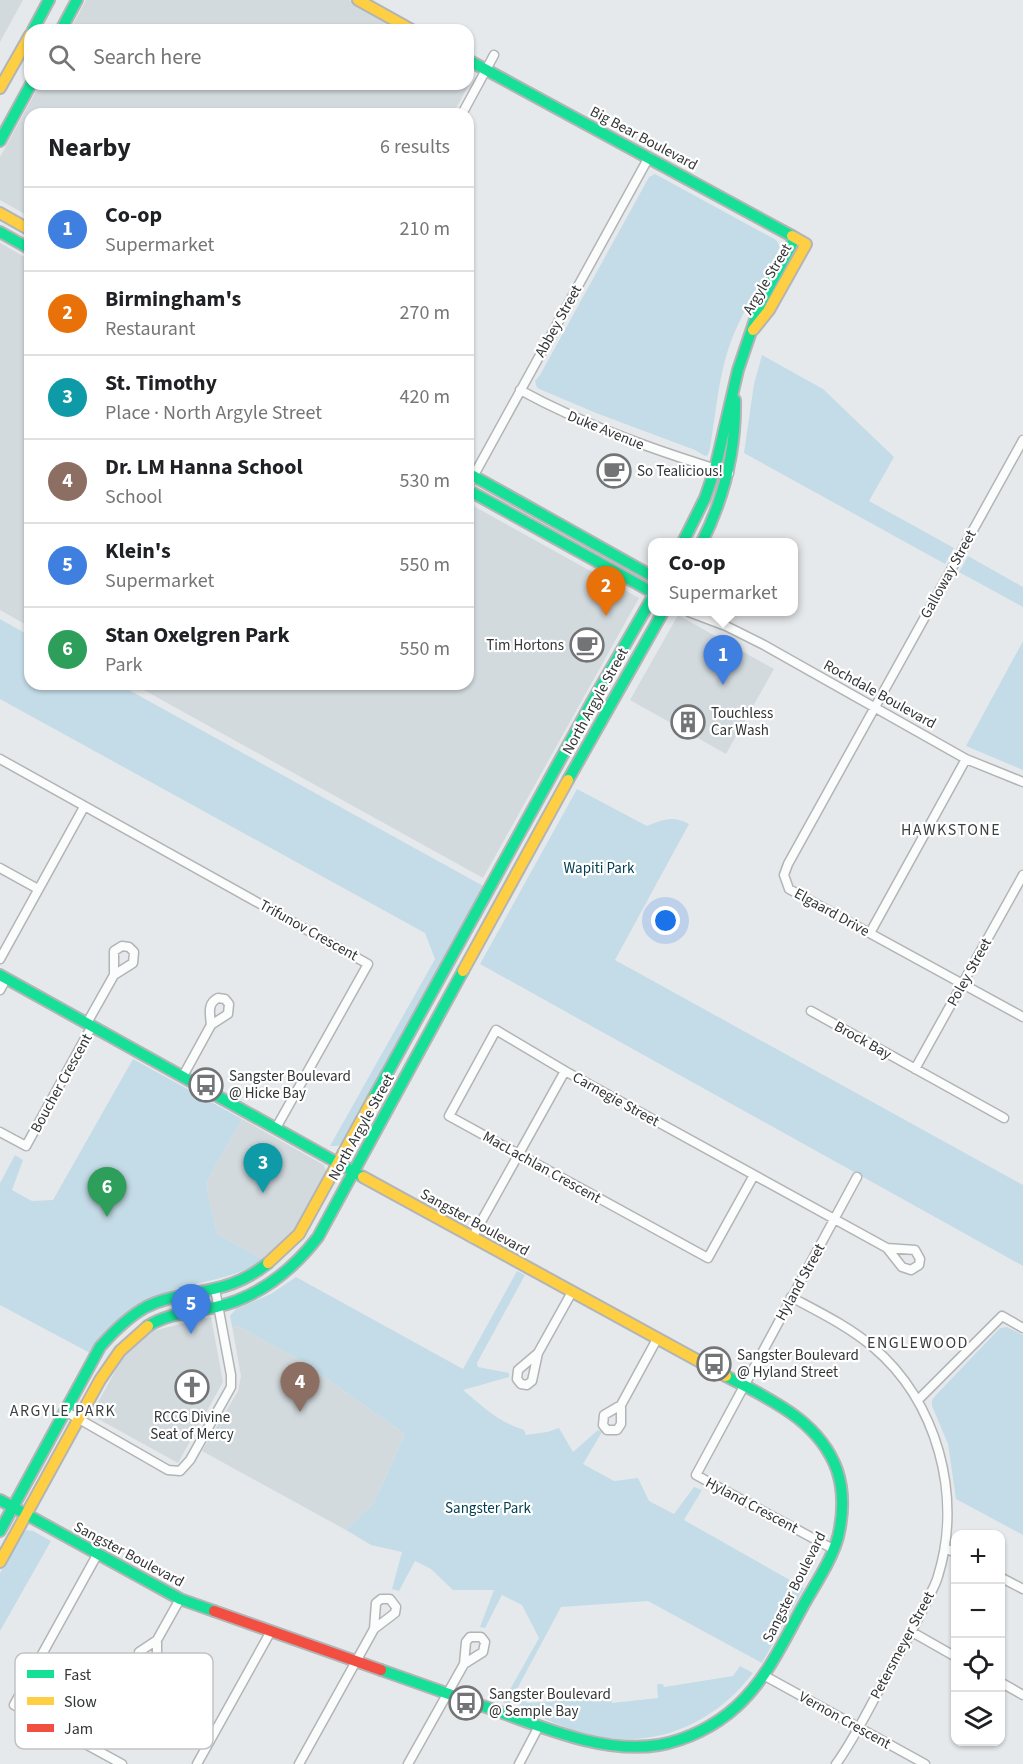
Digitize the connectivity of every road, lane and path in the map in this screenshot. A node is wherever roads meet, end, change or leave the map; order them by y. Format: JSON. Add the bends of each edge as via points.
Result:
{"nodes":[{"id":1,"x":49,"y":0,"type":"edge"},
{"id":2,"x":77,"y":0,"type":"edge"},
{"id":3,"x":358,"y":0,"type":"edge"},
{"id":4,"x":36,"y":24,"type":"edge"},
{"id":5,"x":64,"y":24,"type":"edge"},
{"id":6,"x":401,"y":24,"type":"edge"},
{"id":7,"x":24,"y":46,"type":"edge"},
{"id":8,"x":494,"y":55,"type":"dead end"},
{"id":9,"x":474,"y":63,"type":"edge"},
{"id":10,"x":487,"y":71,"type":"junction"},
{"id":11,"x":0,"y":88,"type":"edge"},
{"id":12,"x":28,"y":90,"type":"edge"},
{"id":13,"x":465,"y":108,"type":"edge"},
{"id":14,"x":0,"y":141,"type":"edge"},
{"id":15,"x":649,"y":158,"type":"junction"},
{"id":16,"x":0,"y":213,"type":"edge"},
{"id":17,"x":24,"y":227,"type":"edge"},
{"id":18,"x":0,"y":232,"type":"edge"},
{"id":19,"x":795,"y":238,"type":"junction"},
{"id":20,"x":806,"y":244,"type":"joint"},
{"id":21,"x":24,"y":246,"type":"edge"},
{"id":22,"x":753,"y":330,"type":"junction"},
{"id":23,"x":520,"y":390,"type":"junction"},
{"id":24,"x":735,"y":390,"type":"junction"},
{"id":25,"x":1023,"y":440,"type":"edge"},
{"id":26,"x":715,"y":469,"type":"junction"},
{"id":27,"x":474,"y":472,"type":"edge"},
{"id":28,"x":729,"y":473,"type":"junction"},
{"id":29,"x":474,"y":484,"type":"edge"},
{"id":30,"x":474,"y":484,"type":"edge"},
{"id":31,"x":685,"y":538,"type":"edge"},
{"id":32,"x":704,"y":538,"type":"edge"},
{"id":33,"x":648,"y":574,"type":"edge"},
{"id":34,"x":648,"y":590,"type":"edge"},
{"id":35,"x":648,"y":605,"type":"edge"},
{"id":36,"x":661,"y":616,"type":"edge"},
{"id":37,"x":700,"y":616,"type":"edge"},
{"id":38,"x":715,"y":616,"type":"edge"},
{"id":39,"x":726,"y":626,"type":"junction"},
{"id":40,"x":874,"y":708,"type":"junction"},
{"id":41,"x":0,"y":759,"type":"edge"},
{"id":42,"x":966,"y":759,"type":"junction"},
{"id":43,"x":1023,"y":782,"type":"edge"},
{"id":44,"x":84,"y":807,"type":"junction"},
{"id":45,"x":0,"y":868,"type":"edge"},
{"id":46,"x":1023,"y":874,"type":"edge"},
{"id":47,"x":38,"y":889,"type":"junction"},
{"id":48,"x":870,"y":933,"type":"junction"},
{"id":49,"x":0,"y":958,"type":"edge"},
{"id":50,"x":114,"y":975,"type":"dead end"},
{"id":51,"x":3,"y":977,"type":"edge"},
{"id":52,"x":962,"y":984,"type":"junction"},
{"id":53,"x":0,"y":990,"type":"edge"},
{"id":54,"x":811,"y":1011,"type":"dead end"},
{"id":55,"x":1023,"y":1017,"type":"edge"},
{"id":56,"x":90,"y":1024,"type":"junction"},
{"id":57,"x":211,"y":1025,"type":"dead end"},
{"id":58,"x":915,"y":1069,"type":"junction"},
{"id":59,"x":565,"y":1071,"type":"junction"},
{"id":60,"x":183,"y":1076,"type":"junction"},
{"id":61,"x":1004,"y":1118,"type":"dead end"},
{"id":62,"x":276,"y":1128,"type":"junction"},
{"id":63,"x":0,"y":1132,"type":"edge"},
{"id":64,"x":520,"y":1154,"type":"junction"},
{"id":65,"x":338,"y":1163,"type":"junction"},
{"id":66,"x":353,"y":1172,"type":"junction"},
{"id":67,"x":754,"y":1175,"type":"junction"},
{"id":68,"x":858,"y":1177,"type":"dead end"},
{"id":69,"x":835,"y":1219,"type":"junction"},
{"id":70,"x":472,"y":1238,"type":"junction"},
{"id":71,"x":887,"y":1248,"type":"dead end"},
{"id":72,"x":215,"y":1289,"type":"junction"},
{"id":73,"x":572,"y":1292,"type":"junction"},
{"id":74,"x":791,"y":1297,"type":"junction"},
{"id":75,"x":219,"y":1306,"type":"junction"},
{"id":76,"x":1023,"y":1328,"type":"edge"},
{"id":77,"x":657,"y":1339,"type":"junction"},
{"id":78,"x":538,"y":1353,"type":"dead end"},
{"id":79,"x":744,"y":1386,"type":"junction"},
{"id":80,"x":918,"y":1400,"type":"junction"},
{"id":81,"x":621,"y":1404,"type":"dead end"},
{"id":82,"x":65,"y":1411,"type":"junction"},
{"id":83,"x":79,"y":1419,"type":"junction"},
{"id":84,"x":0,"y":1500,"type":"edge"},
{"id":85,"x":13,"y":1507,"type":"junction"},
{"id":86,"x":26,"y":1515,"type":"junction"},
{"id":87,"x":0,"y":1531,"type":"edge"},
{"id":88,"x":945,"y":1548,"type":"junction"},
{"id":89,"x":833,"y":1549,"type":"junction"},
{"id":90,"x":951,"y":1551,"type":"edge"},
{"id":91,"x":97,"y":1555,"type":"junction"},
{"id":92,"x":0,"y":1562,"type":"edge"},
{"id":93,"x":1005,"y":1580,"type":"edge"},
{"id":94,"x":1023,"y":1589,"type":"edge"},
{"id":95,"x":180,"y":1599,"type":"junction"},
{"id":96,"x":374,"y":1629,"type":"dead end"},
{"id":97,"x":271,"y":1631,"type":"junction"},
{"id":98,"x":912,"y":1632,"type":"junction"},
{"id":99,"x":157,"y":1640,"type":"dead end"},
{"id":100,"x":43,"y":1653,"type":"edge"},
{"id":101,"x":951,"y":1654,"type":"edge"},
{"id":102,"x":357,"y":1661,"type":"junction"},
{"id":103,"x":464,"y":1664,"type":"dead end"},
{"id":104,"x":765,"y":1676,"type":"junction"},
{"id":105,"x":1005,"y":1685,"type":"edge"},
{"id":106,"x":448,"y":1694,"type":"junction"},
{"id":107,"x":1023,"y":1695,"type":"edge"},
{"id":108,"x":538,"y":1726,"type":"junction"},
{"id":109,"x":857,"y":1727,"type":"junction"},
{"id":110,"x":213,"y":1737,"type":"edge"},
{"id":111,"x":95,"y":1749,"type":"edge"},
{"id":112,"x":206,"y":1749,"type":"edge"},
{"id":113,"x":122,"y":1764,"type":"edge"},
{"id":114,"x":198,"y":1764,"type":"edge"},
{"id":115,"x":299,"y":1764,"type":"edge"},
{"id":116,"x":409,"y":1764,"type":"edge"},
{"id":117,"x":519,"y":1764,"type":"edge"},
{"id":118,"x":836,"y":1764,"type":"edge"},
{"id":119,"x":925,"y":1764,"type":"edge"}],
"edges":[{"from":1,"to":4,"type":"street"},
{"from":2,"to":5,"type":"street"},
{"from":3,"to":6,"type":"street"},
{"from":7,"to":11,"type":"street"},
{"from":8,"to":10,"type":"street"},
{"from":9,"to":10,"type":"street","name":"Big Bear Boulevard"},
{"from":10,"to":13,"type":"street"},
{"from":10,"to":15,"type":"street","name":"Big Bear Boulevard"},
{"from":12,"to":14,"type":"street"},
{"from":15,"to":19,"type":"street","name":"Big Bear Boulevard"},
{"from":15,"to":23,"type":"street","name":"Abbey Street"},
{"from":16,"to":17,"type":"street"},
{"from":18,"to":21,"type":"street"},
{"from":19,"to":20,"type":"street","name":"Big Bear Boulevard"},
{"from":19,"to":22,"type":"street","name":"Argyle Street","via":[[761,302]]},
{"from":20,"to":22,"type":"street","name":"Argyle Street","via":[[769,310]]},
{"from":22,"to":24,"type":"street","name":"Argyle Street"},
{"from":23,"to":26,"type":"street","name":"Duke Avenue","via":[[574,418]]},
{"from":23,"to":27,"type":"street","name":"Abbey Street"},
{"from":24,"to":26,"type":"street","name":"Argyle Street"},
{"from":24,"to":28,"type":"street","name":"Argyle Street","via":[[736,442]]},
{"from":25,"to":40,"type":"street","name":"Galloway Street"},
{"from":26,"to":28,"type":"street","name":"Duke Avenue"},
{"from":26,"to":31,"type":"street","name":"Argyle Street"},
{"from":28,"to":32,"type":"street","name":"Argyle Street"},
{"from":29,"to":33,"type":"street"},
{"from":30,"to":34,"type":"street"},
{"from":35,"to":65,"type":"street","name":"North Argyle Street"},
{"from":36,"to":66,"type":"street","name":"North Argyle Street"},
{"from":37,"to":39,"type":"street","name":"Rochdale Boulevard"},
{"from":38,"to":39,"type":"street","name":"Rochdale Boulevard"},
{"from":39,"to":40,"type":"street","name":"Rochdale Boulevard"},
{"from":40,"to":42,"type":"street","name":"Rochdale Boulevard"},
{"from":40,"to":48,"type":"street","name":"Elgaard Drive","via":[[784,875],[789,889]]},
{"from":41,"to":44,"type":"street","name":"Trifunov Crescent"},
{"from":42,"to":43,"type":"street","name":"Rochdale Boulevard"},
{"from":42,"to":48,"type":"street"},
{"from":44,"to":47,"type":"street"},
{"from":44,"to":62,"type":"street","name":"Trifunov Crescent","via":[[368,964]]},
{"from":45,"to":47,"type":"street"},
{"from":46,"to":52,"type":"street","name":"Poley Street"},
{"from":47,"to":49,"type":"street"},
{"from":48,"to":52,"type":"street","name":"Elgaard Drive"},
{"from":50,"to":56,"type":"street"},
{"from":51,"to":53,"type":"street"},
{"from":51,"to":56,"type":"street","name":"Sangster Boulevard"},
{"from":52,"to":55,"type":"street","name":"Elgaard Drive"},
{"from":52,"to":58,"type":"street","name":"Poley Street"},
{"from":54,"to":58,"type":"street","name":"Brock Bay"},
{"from":56,"to":60,"type":"street","name":"Sangster Boulevard"},
{"from":56,"to":63,"type":"street","name":"Boucher Crescent","via":[[26,1146]]},
{"from":57,"to":60,"type":"street"},
{"from":58,"to":61,"type":"street","name":"Brock Bay"},
{"from":59,"to":64,"type":"street","name":"Carnegie Street"},
{"from":59,"to":64,"type":"street","name":"MacLachlan Crescent","via":[[496,1030],[454,1106],[449,1116]]},
{"from":59,"to":67,"type":"street","name":"Carnegie Street"},
{"from":60,"to":62,"type":"street","name":"Sangster Boulevard"},
{"from":62,"to":65,"type":"street","name":"Sangster Boulevard"},
{"from":64,"to":67,"type":"street","name":"MacLachlan Crescent","via":[[708,1258]]},
{"from":64,"to":70,"type":"street","name":"Carnegie Street"},
{"from":65,"to":66,"type":"street","name":"Sangster Boulevard"},
{"from":65,"to":72,"type":"street","name":"North Argyle Street","via":[[311,1215],[285,1251],[253,1274]]},
{"from":66,"to":70,"type":"street","name":"Sangster Boulevard"},
{"from":66,"to":75,"type":"street","name":"North Argyle Street","via":[[318,1237],[293,1267],[250,1296]]},
{"from":67,"to":69,"type":"street","name":"Carnegie Street"},
{"from":68,"to":69,"type":"street","name":"Hyland Street"},
{"from":69,"to":71,"type":"street","name":"Carnegie Street"},
{"from":69,"to":74,"type":"street","name":"Hyland Street"},
{"from":70,"to":73,"type":"street","name":"Sangster Boulevard"},
{"from":72,"to":75,"type":"street"},
{"from":72,"to":82,"type":"street","name":"North Argyle Street","via":[[172,1297],[124,1321],[100,1347]]},
{"from":73,"to":77,"type":"street","name":"Sangster Boulevard"},
{"from":73,"to":78,"type":"street"},
{"from":74,"to":79,"type":"street","name":"Hyland Street"},
{"from":74,"to":80,"type":"street","name":"Petersmeyer Street","via":[[838,1322],[874,1348]]},
{"from":75,"to":83,"type":"street","name":"North Argyle Street","via":[[161,1319],[133,1337],[119,1350]]},
{"from":75,"to":83,"type":"street","via":[[231,1387],[180,1472],[168,1470]]},
{"from":76,"to":80,"type":"street","via":[[1002,1316]]},
{"from":77,"to":79,"type":"street","name":"Sangster Boulevard"},
{"from":77,"to":81,"type":"street"},
{"from":79,"to":89,"type":"street","name":"Sangster Boulevard","via":[[803,1422],[833,1459],[842,1498],[841,1524]]},
{"from":79,"to":89,"type":"street","name":"Hyland Crescent","via":[[696,1474]]},
{"from":80,"to":88,"type":"street","name":"Petersmeyer Street","via":[[937,1442],[946,1481]]},
{"from":82,"to":83,"type":"street"},
{"from":82,"to":85,"type":"street","name":"North Argyle Street"},
{"from":83,"to":86,"type":"street","name":"North Argyle Street"},
{"from":84,"to":85,"type":"street","name":"Sangster Boulevard"},
{"from":85,"to":86,"type":"street","name":"Sangster Boulevard"},
{"from":85,"to":87,"type":"street","name":"North Argyle Street"},
{"from":86,"to":91,"type":"street","name":"Sangster Boulevard"},
{"from":86,"to":92,"type":"street","name":"North Argyle Street"},
{"from":88,"to":90,"type":"street"},
{"from":88,"to":98,"type":"street","name":"Petersmeyer Street","via":[[938,1577]]},
{"from":89,"to":104,"type":"street","name":"Sangster Boulevard"},
{"from":91,"to":95,"type":"street","name":"Sangster Boulevard"},
{"from":91,"to":100,"type":"street"},
{"from":93,"to":94,"type":"street"},
{"from":95,"to":97,"type":"street","name":"Sangster Boulevard"},
{"from":95,"to":99,"type":"street"},
{"from":96,"to":102,"type":"street"},
{"from":97,"to":102,"type":"street","name":"Sangster Boulevard"},
{"from":97,"to":110,"type":"street"},
{"from":98,"to":101,"type":"street"},
{"from":98,"to":109,"type":"street","name":"Petersmeyer Street"},
{"from":102,"to":106,"type":"street","name":"Sangster Boulevard"},
{"from":102,"to":115,"type":"street"},
{"from":103,"to":106,"type":"street"},
{"from":104,"to":108,"type":"street","name":"Sangster Boulevard","via":[[720,1721],[675,1742],[616,1746],[591,1743]]},
{"from":104,"to":109,"type":"street","name":"Vernon Crescent"},
{"from":105,"to":107,"type":"street"},
{"from":106,"to":108,"type":"street","name":"Sangster Boulevard"},
{"from":106,"to":116,"type":"street"},
{"from":108,"to":117,"type":"street"},
{"from":109,"to":118,"type":"street","name":"Petersmeyer Street"},
{"from":109,"to":119,"type":"street","name":"Vernon Crescent"},
{"from":111,"to":113,"type":"street"},
{"from":112,"to":114,"type":"street"}]}
